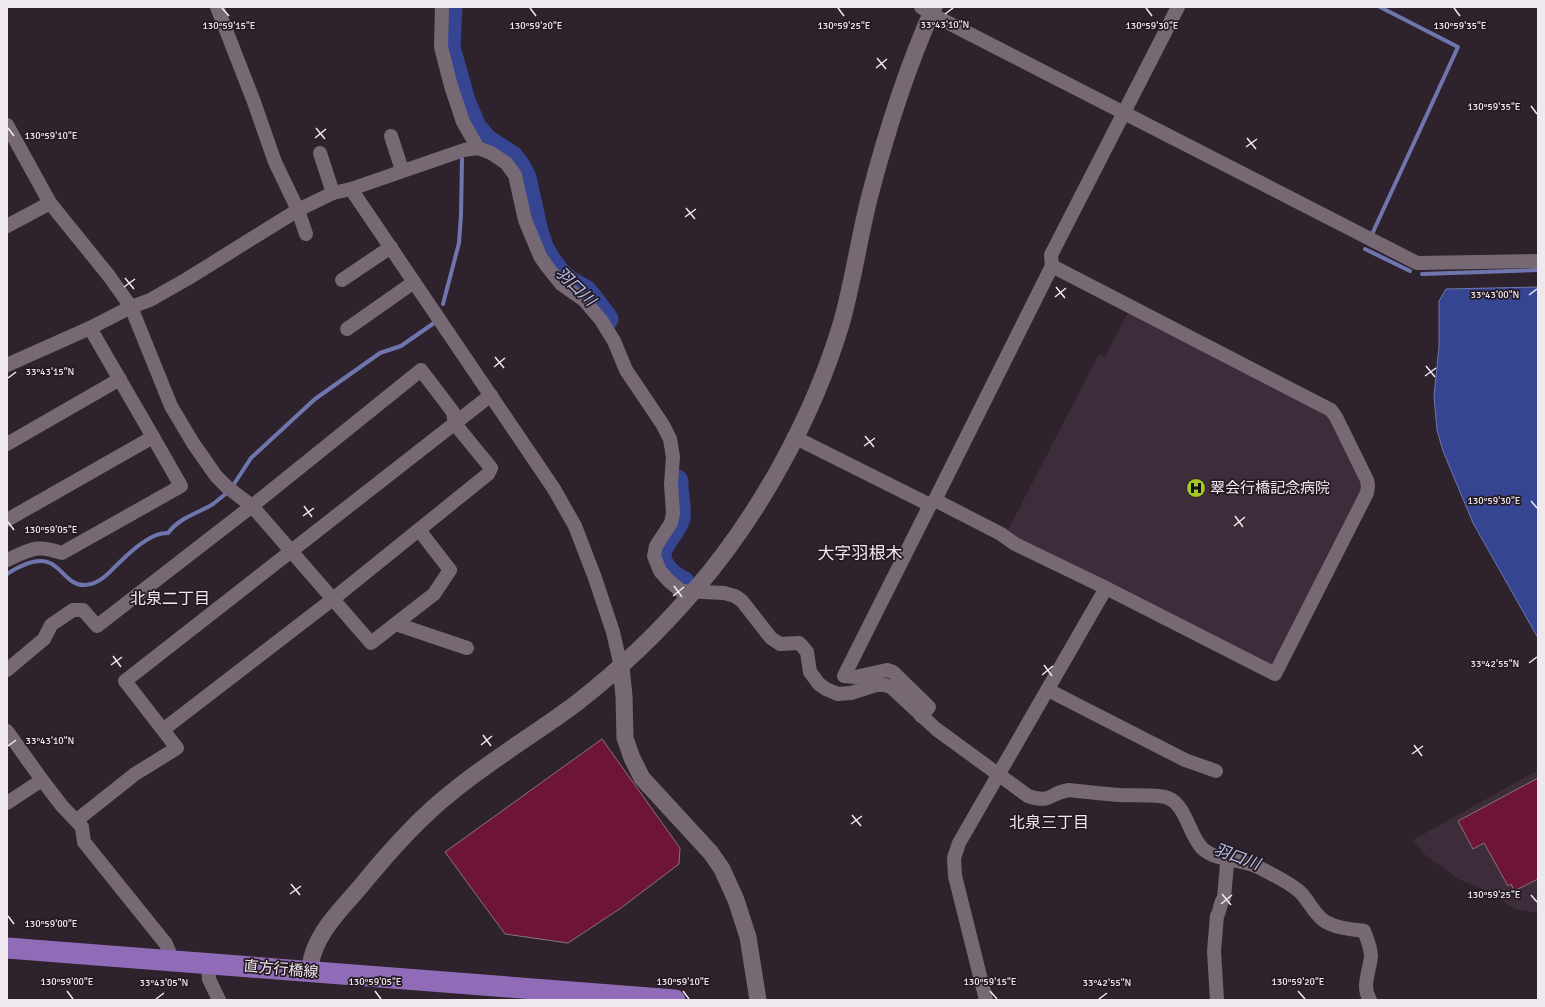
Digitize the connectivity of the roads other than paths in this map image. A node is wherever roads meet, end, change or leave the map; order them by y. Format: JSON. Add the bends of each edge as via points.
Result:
{"nodes":[{"id":1,"x":217,"y":7,"type":"edge"},
{"id":2,"x":442,"y":7,"type":"edge"},
{"id":3,"x":1178,"y":7,"type":"edge"},
{"id":4,"x":928,"y":9,"type":"edge"},
{"id":5,"x":1122,"y":113,"type":"junction"},
{"id":6,"x":7,"y":125,"type":"edge"},
{"id":7,"x":391,"y":136,"type":"dead end"},
{"id":8,"x":478,"y":148,"type":"junction"},
{"id":9,"x":320,"y":153,"type":"dead end"},
{"id":10,"x":402,"y":170,"type":"junction"},
{"id":11,"x":351,"y":189,"type":"junction"},
{"id":12,"x":333,"y":194,"type":"junction"},
{"id":13,"x":50,"y":203,"type":"junction"},
{"id":14,"x":298,"y":210,"type":"junction"},
{"id":15,"x":7,"y":226,"type":"edge"},
{"id":16,"x":306,"y":234,"type":"dead end"},
{"id":17,"x":391,"y":247,"type":"junction"},
{"id":18,"x":1538,"y":261,"type":"edge"},
{"id":19,"x":1052,"y":266,"type":"junction"},
{"id":20,"x":342,"y":280,"type":"dead end"},
{"id":21,"x":414,"y":282,"type":"junction"},
{"id":22,"x":131,"y":307,"type":"junction"},
{"id":23,"x":90,"y":328,"type":"junction"},
{"id":24,"x":347,"y":329,"type":"dead end"},
{"id":25,"x":7,"y":365,"type":"edge"},
{"id":26,"x":120,"y":379,"type":"junction"},
{"id":27,"x":491,"y":395,"type":"junction"},
{"id":28,"x":455,"y":424,"type":"junction"},
{"id":29,"x":153,"y":437,"type":"junction"},
{"id":30,"x":794,"y":437,"type":"junction"},
{"id":31,"x":7,"y":444,"type":"edge"},
{"id":32,"x":933,"y":502,"type":"junction"},
{"id":33,"x":252,"y":506,"type":"junction"},
{"id":34,"x":7,"y":520,"type":"edge"},
{"id":35,"x":419,"y":530,"type":"junction"},
{"id":36,"x":292,"y":552,"type":"junction"},
{"id":37,"x":7,"y":560,"type":"edge"},
{"id":38,"x":1106,"y":588,"type":"junction"},
{"id":39,"x":694,"y":590,"type":"junction"},
{"id":40,"x":333,"y":599,"type":"junction"},
{"id":41,"x":396,"y":624,"type":"junction"},
{"id":42,"x":467,"y":648,"type":"dead end"},
{"id":43,"x":621,"y":667,"type":"junction"},
{"id":44,"x":7,"y":670,"type":"edge"},
{"id":45,"x":1048,"y":690,"type":"junction"},
{"id":46,"x":921,"y":716,"type":"junction"},
{"id":47,"x":164,"y":729,"type":"junction"},
{"id":48,"x":7,"y":731,"type":"edge"},
{"id":49,"x":1216,"y":771,"type":"dead end"},
{"id":50,"x":998,"y":775,"type":"junction"},
{"id":51,"x":42,"y":780,"type":"junction"},
{"id":52,"x":7,"y":803,"type":"edge"},
{"id":53,"x":78,"y":820,"type":"junction"},
{"id":54,"x":1227,"y":864,"type":"dead end"},
{"id":55,"x":7,"y":948,"type":"edge"},
{"id":56,"x":169,"y":960,"type":"junction"},
{"id":57,"x":208,"y":963,"type":"junction"},
{"id":58,"x":309,"y":971,"type":"junction"},
{"id":59,"x":220,"y":1000,"type":"edge"},
{"id":60,"x":675,"y":1000,"type":"edge"},
{"id":61,"x":758,"y":1000,"type":"edge"},
{"id":62,"x":986,"y":1000,"type":"edge"},
{"id":63,"x":1217,"y":1000,"type":"edge"},
{"id":64,"x":1370,"y":1000,"type":"edge"}],
"edges":[{"from":1,"to":14,"type":"street","via":[[275,162]]},
{"from":2,"to":8,"type":"street","via":[[441,47],[463,122]]},
{"from":3,"to":5,"type":"street"},
{"from":4,"to":5,"type":"street"},
{"from":4,"to":30,"type":"street","via":[[887,132],[841,322],[814,397]]},
{"from":5,"to":18,"type":"street","via":[[1417,264]]},
{"from":5,"to":19,"type":"street","via":[[1051,255]]},
{"from":6,"to":13,"type":"street"},
{"from":7,"to":10,"type":"street"},
{"from":8,"to":10,"type":"street"},
{"from":8,"to":39,"type":"street","via":[[506,163],[515,176],[524,220],[540,256],[561,284],[584,300],[601,320],[614,341],[626,370],[670,439],[673,457],[673,514],[671,523],[656,546],[654,556],[660,571],[669,581],[682,590]]},
{"from":9,"to":12,"type":"street"},
{"from":10,"to":11,"type":"street"},
{"from":11,"to":12,"type":"street"},
{"from":11,"to":17,"type":"street"},
{"from":12,"to":14,"type":"street"},
{"from":13,"to":15,"type":"street"},
{"from":13,"to":22,"type":"street"},
{"from":14,"to":16,"type":"street"},
{"from":14,"to":22,"type":"street","via":[[187,279],[150,300]]},
{"from":17,"to":20,"type":"street"},
{"from":17,"to":21,"type":"street"},
{"from":19,"to":32,"type":"street"},
{"from":19,"to":38,"type":"street","via":[[1330,410],[1336,417],[1367,480],[1366,493],[1275,674]]},
{"from":21,"to":24,"type":"street"},
{"from":21,"to":27,"type":"street"},
{"from":22,"to":23,"type":"street"},
{"from":22,"to":33,"type":"street","via":[[170,406],[216,476]]},
{"from":23,"to":25,"type":"street"},
{"from":23,"to":26,"type":"street"},
{"from":26,"to":29,"type":"street"},
{"from":26,"to":31,"type":"street"},
{"from":27,"to":28,"type":"street"},
{"from":27,"to":43,"type":"street","via":[[554,489],[575,526],[608,618]]},
{"from":28,"to":33,"type":"street","via":[[453,412],[421,370]]},
{"from":28,"to":35,"type":"street","via":[[491,468],[488,474]]},
{"from":28,"to":36,"type":"street"},
{"from":29,"to":34,"type":"street"},
{"from":29,"to":37,"type":"street","via":[[181,486],[62,553],[38,547]]},
{"from":30,"to":32,"type":"street"},
{"from":30,"to":39,"type":"street","via":[[743,528]]},
{"from":32,"to":38,"type":"street"},
{"from":32,"to":46,"type":"street","via":[[844,676],[855,677],[887,670],[893,672],[929,707]]},
{"from":33,"to":36,"type":"street"},
{"from":33,"to":44,"type":"street","via":[[97,626],[83,610],[73,610],[51,625],[44,639]]},
{"from":35,"to":40,"type":"street"},
{"from":35,"to":41,"type":"street","via":[[450,570],[434,594]]},
{"from":36,"to":40,"type":"street"},
{"from":36,"to":47,"type":"street","via":[[125,681]]},
{"from":38,"to":45,"type":"street"},
{"from":39,"to":43,"type":"street"},
{"from":39,"to":46,"type":"street","via":[[734,596],[742,601],[771,638],[780,644],[799,643],[807,652],[810,672],[826,689],[838,694],[885,685],[891,687]]},
{"from":40,"to":41,"type":"street","via":[[371,642]]},
{"from":40,"to":47,"type":"street"},
{"from":41,"to":42,"type":"street"},
{"from":43,"to":58,"type":"street","via":[[542,728],[485,766],[425,816],[374,869],[327,928],[314,952]]},
{"from":43,"to":61,"type":"street","via":[[625,738],[632,758],[642,778],[711,853],[722,869],[736,900],[748,937]]},
{"from":45,"to":49,"type":"street","via":[[1185,760]]},
{"from":45,"to":50,"type":"street"},
{"from":46,"to":50,"type":"street"},
{"from":47,"to":53,"type":"street","via":[[177,748],[135,774]]},
{"from":48,"to":51,"type":"street"},
{"from":50,"to":62,"type":"street","via":[[959,843],[954,858],[955,876]]},
{"from":50,"to":64,"type":"street","via":[[1028,796],[1045,800],[1069,790],[1168,798],[1176,803],[1194,837],[1208,853],[1257,867],[1301,893],[1324,920],[1336,926],[1364,931],[1371,955],[1366,986]]},
{"from":51,"to":52,"type":"street"},
{"from":51,"to":53,"type":"street","via":[[62,806]]},
{"from":53,"to":56,"type":"street","via":[[82,827],[84,842],[166,944]]},
{"from":54,"to":63,"type":"street","via":[[1224,898],[1217,916],[1214,951]]},
{"from":55,"to":56,"type":"main road","name":"直方行橋線"},
{"from":56,"to":57,"type":"main road","name":"直方行橋線"},
{"from":57,"to":58,"type":"main road","name":"直方行橋線"},
{"from":57,"to":59,"type":"street","via":[[209,979]]},
{"from":58,"to":60,"type":"main road","name":"直方行橋線"}]}
